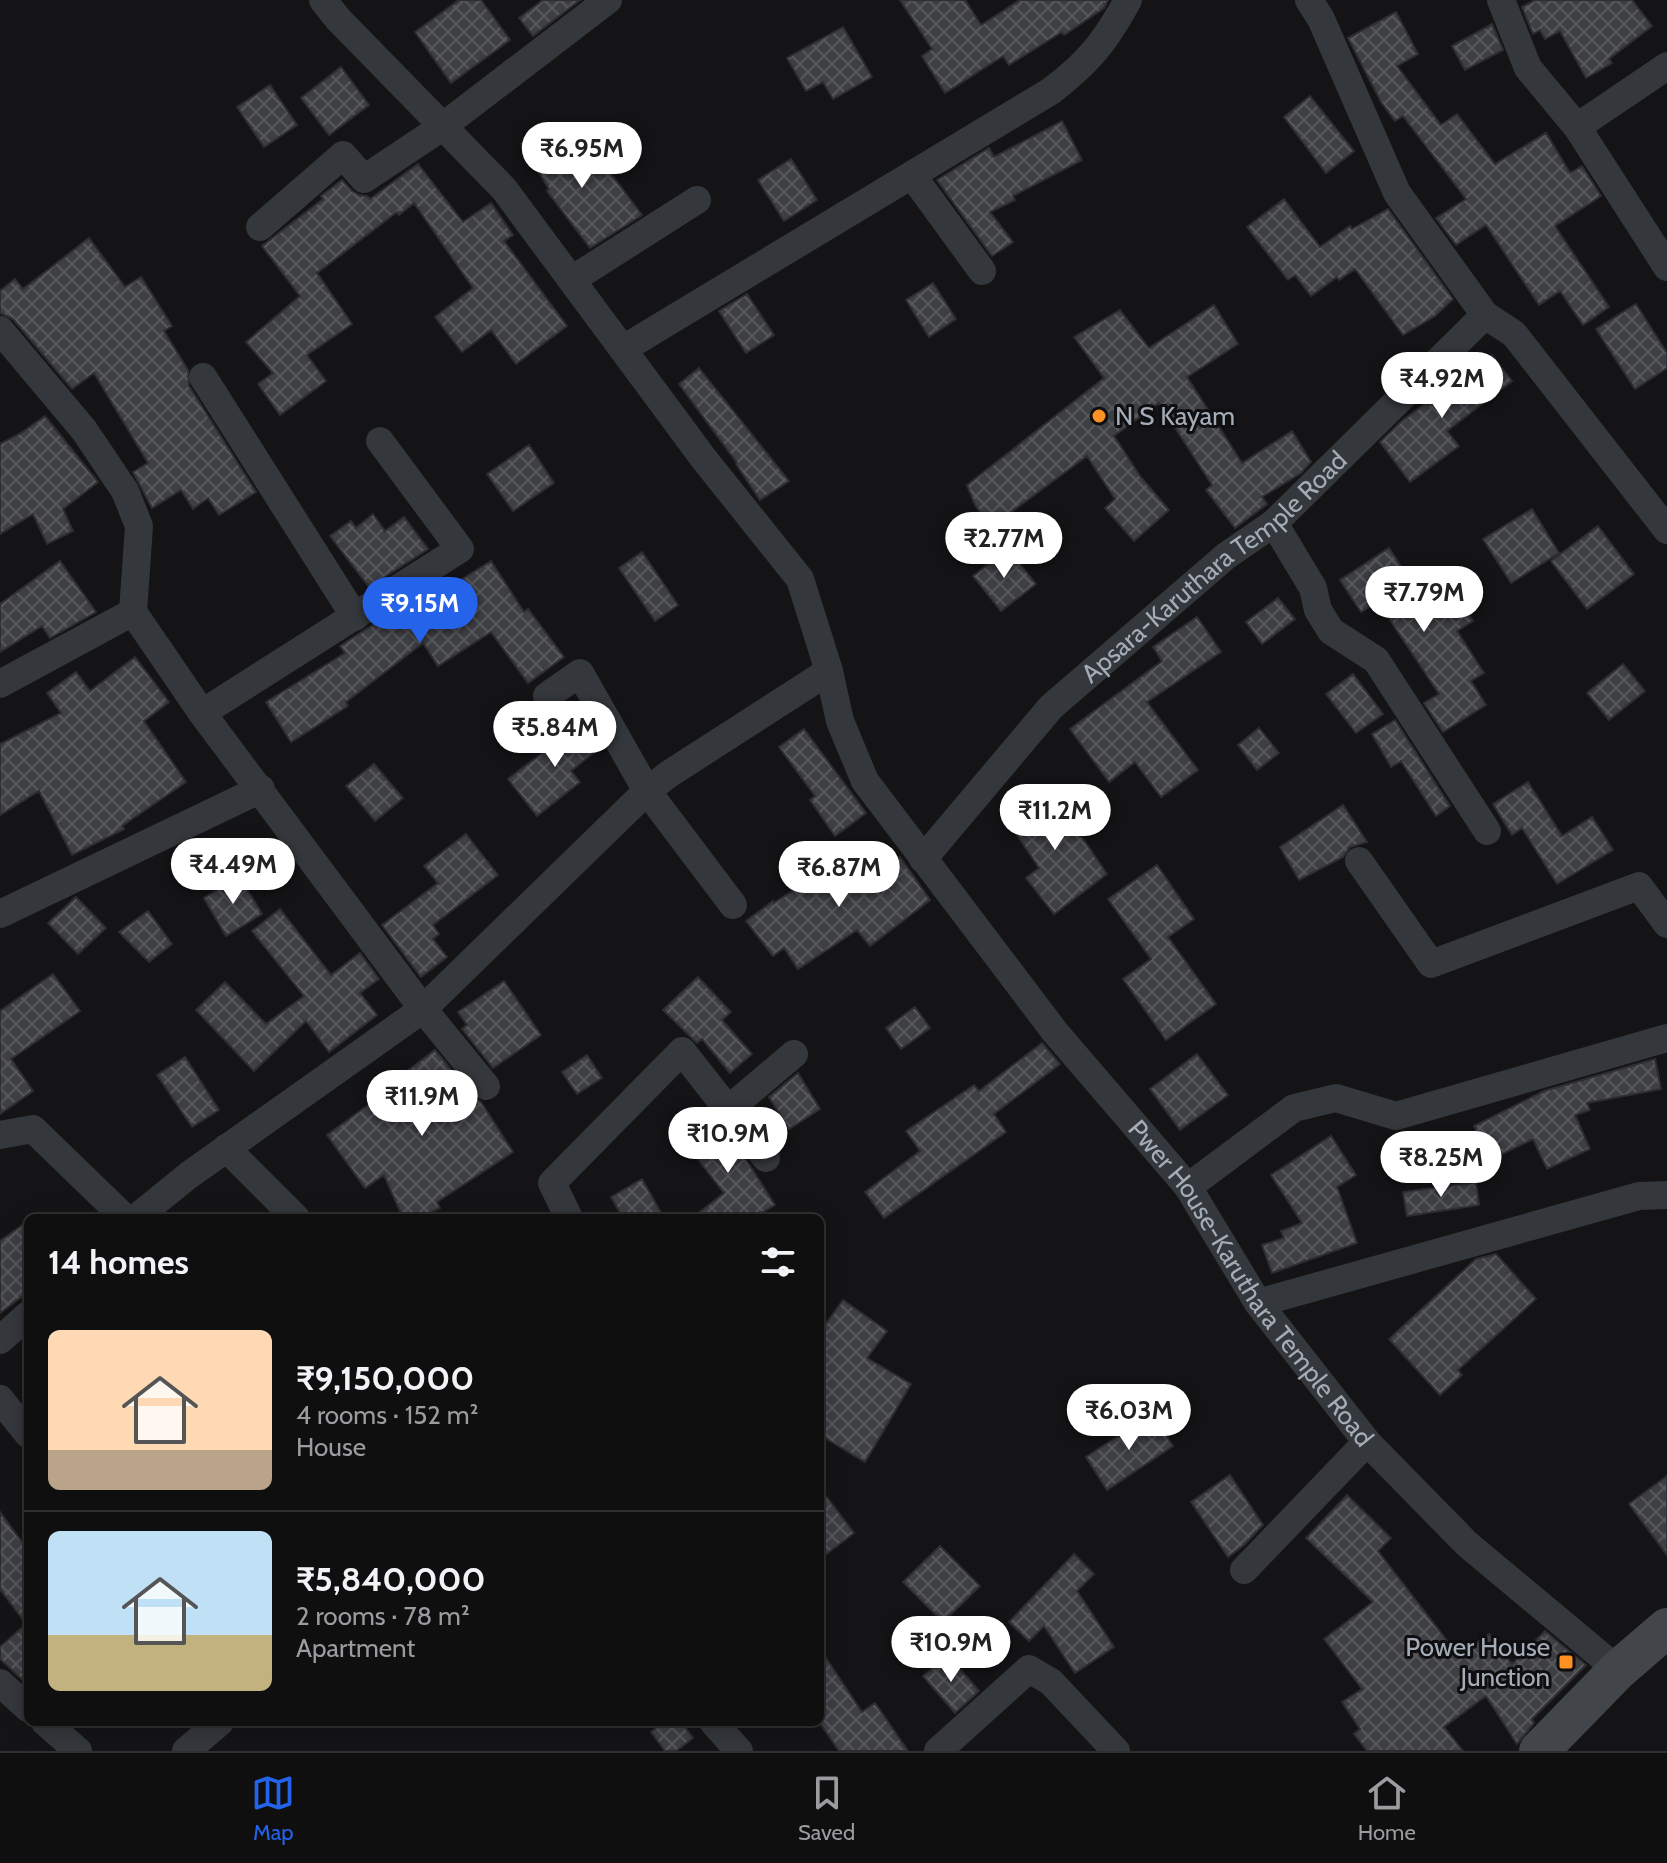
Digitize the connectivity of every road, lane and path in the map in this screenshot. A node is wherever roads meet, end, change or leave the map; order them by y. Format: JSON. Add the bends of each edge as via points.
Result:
{"nodes":[{"id":1,"x":323,"y":0,"type":"edge"},
{"id":2,"x":608,"y":0,"type":"edge"},
{"id":3,"x":1128,"y":0,"type":"edge"},
{"id":4,"x":1309,"y":0,"type":"edge"},
{"id":5,"x":1501,"y":0,"type":"edge"},
{"id":6,"x":1667,"y":66,"type":"edge"},
{"id":7,"x":442,"y":127,"type":"junction"},
{"id":8,"x":1577,"y":127,"type":"junction"},
{"id":9,"x":912,"y":175,"type":"junction"},
{"id":10,"x":697,"y":200,"type":"dead end"},
{"id":11,"x":260,"y":227,"type":"dead end"},
{"id":12,"x":1667,"y":267,"type":"edge"},
{"id":13,"x":982,"y":271,"type":"dead end"},
{"id":14,"x":573,"y":279,"type":"junction"},
{"id":15,"x":1485,"y":315,"type":"junction"},
{"id":16,"x":0,"y":330,"type":"edge"},
{"id":17,"x":623,"y":349,"type":"junction"},
{"id":18,"x":203,"y":377,"type":"dead end"},
{"id":19,"x":380,"y":441,"type":"dead end"},
{"id":20,"x":1274,"y":523,"type":"junction"},
{"id":21,"x":1667,"y":530,"type":"edge"},
{"id":22,"x":133,"y":612,"type":"junction"},
{"id":23,"x":355,"y":617,"type":"junction"},
{"id":24,"x":829,"y":671,"type":"junction"},
{"id":25,"x":0,"y":684,"type":"edge"},
{"id":26,"x":547,"y":696,"type":"dead end"},
{"id":27,"x":202,"y":713,"type":"junction"},
{"id":28,"x":261,"y":789,"type":"junction"},
{"id":29,"x":647,"y":791,"type":"junction"},
{"id":30,"x":1487,"y":831,"type":"dead end"},
{"id":31,"x":923,"y":859,"type":"junction"},
{"id":32,"x":1359,"y":861,"type":"dead end"},
{"id":33,"x":733,"y":905,"type":"dead end"},
{"id":34,"x":0,"y":914,"type":"edge"},
{"id":35,"x":1667,"y":924,"type":"edge"},
{"id":36,"x":423,"y":1009,"type":"junction"},
{"id":37,"x":1667,"y":1038,"type":"edge"},
{"id":38,"x":794,"y":1054,"type":"dead end"},
{"id":39,"x":486,"y":1086,"type":"dead end"},
{"id":40,"x":729,"y":1109,"type":"junction"},
{"id":41,"x":0,"y":1135,"type":"edge"},
{"id":42,"x":226,"y":1148,"type":"junction"},
{"id":43,"x":766,"y":1158,"type":"dead end"},
{"id":44,"x":1188,"y":1187,"type":"junction"},
{"id":45,"x":1667,"y":1195,"type":"edge"},
{"id":46,"x":121,"y":1214,"type":"edge"},
{"id":47,"x":141,"y":1214,"type":"edge"},
{"id":48,"x":292,"y":1214,"type":"edge"},
{"id":49,"x":567,"y":1214,"type":"edge"},
{"id":50,"x":1258,"y":1303,"type":"junction"},
{"id":51,"x":24,"y":1319,"type":"edge"},
{"id":52,"x":0,"y":1340,"type":"edge"},
{"id":53,"x":0,"y":1399,"type":"edge"},
{"id":54,"x":24,"y":1429,"type":"edge"},
{"id":55,"x":1367,"y":1442,"type":"junction"},
{"id":56,"x":1244,"y":1570,"type":"dead end"},
{"id":57,"x":1667,"y":1628,"type":"edge"},
{"id":58,"x":1618,"y":1670,"type":"junction"},
{"id":59,"x":0,"y":1683,"type":"edge"},
{"id":60,"x":24,"y":1704,"type":"edge"},
{"id":61,"x":50,"y":1726,"type":"edge"},
{"id":62,"x":215,"y":1726,"type":"edge"},
{"id":63,"x":717,"y":1726,"type":"edge"},
{"id":64,"x":78,"y":1751,"type":"edge"},
{"id":65,"x":186,"y":1751,"type":"edge"},
{"id":66,"x":739,"y":1751,"type":"edge"},
{"id":67,"x":938,"y":1751,"type":"edge"},
{"id":68,"x":1116,"y":1751,"type":"edge"},
{"id":69,"x":1539,"y":1751,"type":"edge"}],
"edges":[{"from":1,"to":7,"type":"street","name":"Pwer House-Karuthara Temple Road"},
{"from":2,"to":7,"type":"street"},
{"from":3,"to":9,"type":"street","via":[[1106,40],[1079,70]]},
{"from":4,"to":15,"type":"street","via":[[1397,193]]},
{"from":5,"to":8,"type":"street","via":[[1528,68]]},
{"from":6,"to":8,"type":"street"},
{"from":7,"to":11,"type":"street","via":[[364,179],[343,155]]},
{"from":7,"to":14,"type":"street","name":"Pwer House-Karuthara Temple Road","via":[[504,189]]},
{"from":8,"to":12,"type":"street"},
{"from":9,"to":13,"type":"street"},
{"from":9,"to":17,"type":"street"},
{"from":10,"to":14,"type":"street"},
{"from":14,"to":17,"type":"street","name":"Pwer House-Karuthara Temple Road"},
{"from":15,"to":20,"type":"street","name":"Apsara-Karuthara Temple Road"},
{"from":15,"to":21,"type":"street","via":[[1514,334]]},
{"from":16,"to":22,"type":"street","via":[[84,430],[125,491],[139,526]]},
{"from":17,"to":24,"type":"street","name":"Pwer House-Karuthara Temple Road","via":[[800,579]]},
{"from":18,"to":23,"type":"street"},
{"from":19,"to":23,"type":"street","via":[[460,549]]},
{"from":20,"to":30,"type":"street","via":[[1313,588],[1331,631],[1376,660]]},
{"from":20,"to":31,"type":"street","name":"Apsara-Karuthara Temple Road","via":[[1226,556],[1051,707]]},
{"from":22,"to":25,"type":"street"},
{"from":22,"to":27,"type":"street"},
{"from":23,"to":27,"type":"street"},
{"from":24,"to":29,"type":"street"},
{"from":24,"to":31,"type":"street","name":"Pwer House-Karuthara Temple Road","via":[[840,721],[865,781]]},
{"from":26,"to":29,"type":"street","via":[[580,673]]},
{"from":27,"to":28,"type":"street"},
{"from":28,"to":34,"type":"street"},
{"from":28,"to":36,"type":"street"},
{"from":29,"to":33,"type":"street"},
{"from":29,"to":36,"type":"street"},
{"from":31,"to":44,"type":"street","name":"Pwer House-Karuthara Temple Road","via":[[1055,1032]]},
{"from":32,"to":35,"type":"street","via":[[1431,964],[1639,886]]},
{"from":36,"to":39,"type":"street"},
{"from":36,"to":42,"type":"street"},
{"from":37,"to":44,"type":"street","via":[[1396,1116],[1336,1098],[1294,1108]]},
{"from":38,"to":40,"type":"street"},
{"from":40,"to":43,"type":"street"},
{"from":40,"to":49,"type":"street","via":[[682,1051],[552,1183]]},
{"from":41,"to":46,"type":"street","via":[[33,1129]]},
{"from":42,"to":47,"type":"street"},
{"from":42,"to":48,"type":"street"},
{"from":44,"to":50,"type":"street","name":"Pwer House-Karuthara Temple Road"},
{"from":45,"to":50,"type":"street","via":[[1639,1196]]},
{"from":50,"to":55,"type":"street","name":"Pwer House-Karuthara Temple Road"},
{"from":51,"to":52,"type":"street"},
{"from":53,"to":54,"type":"street"},
{"from":55,"to":56,"type":"street"},
{"from":55,"to":58,"type":"street","name":"Pwer House-Karuthara Temple Road","via":[[1467,1544]]},
{"from":57,"to":58,"type":"main road"},
{"from":58,"to":69,"type":"main road"},
{"from":59,"to":60,"type":"street"},
{"from":61,"to":64,"type":"street"},
{"from":62,"to":65,"type":"street"},
{"from":63,"to":66,"type":"street"},
{"from":67,"to":68,"type":"street","via":[[1029,1669],[1051,1682]]}]}
